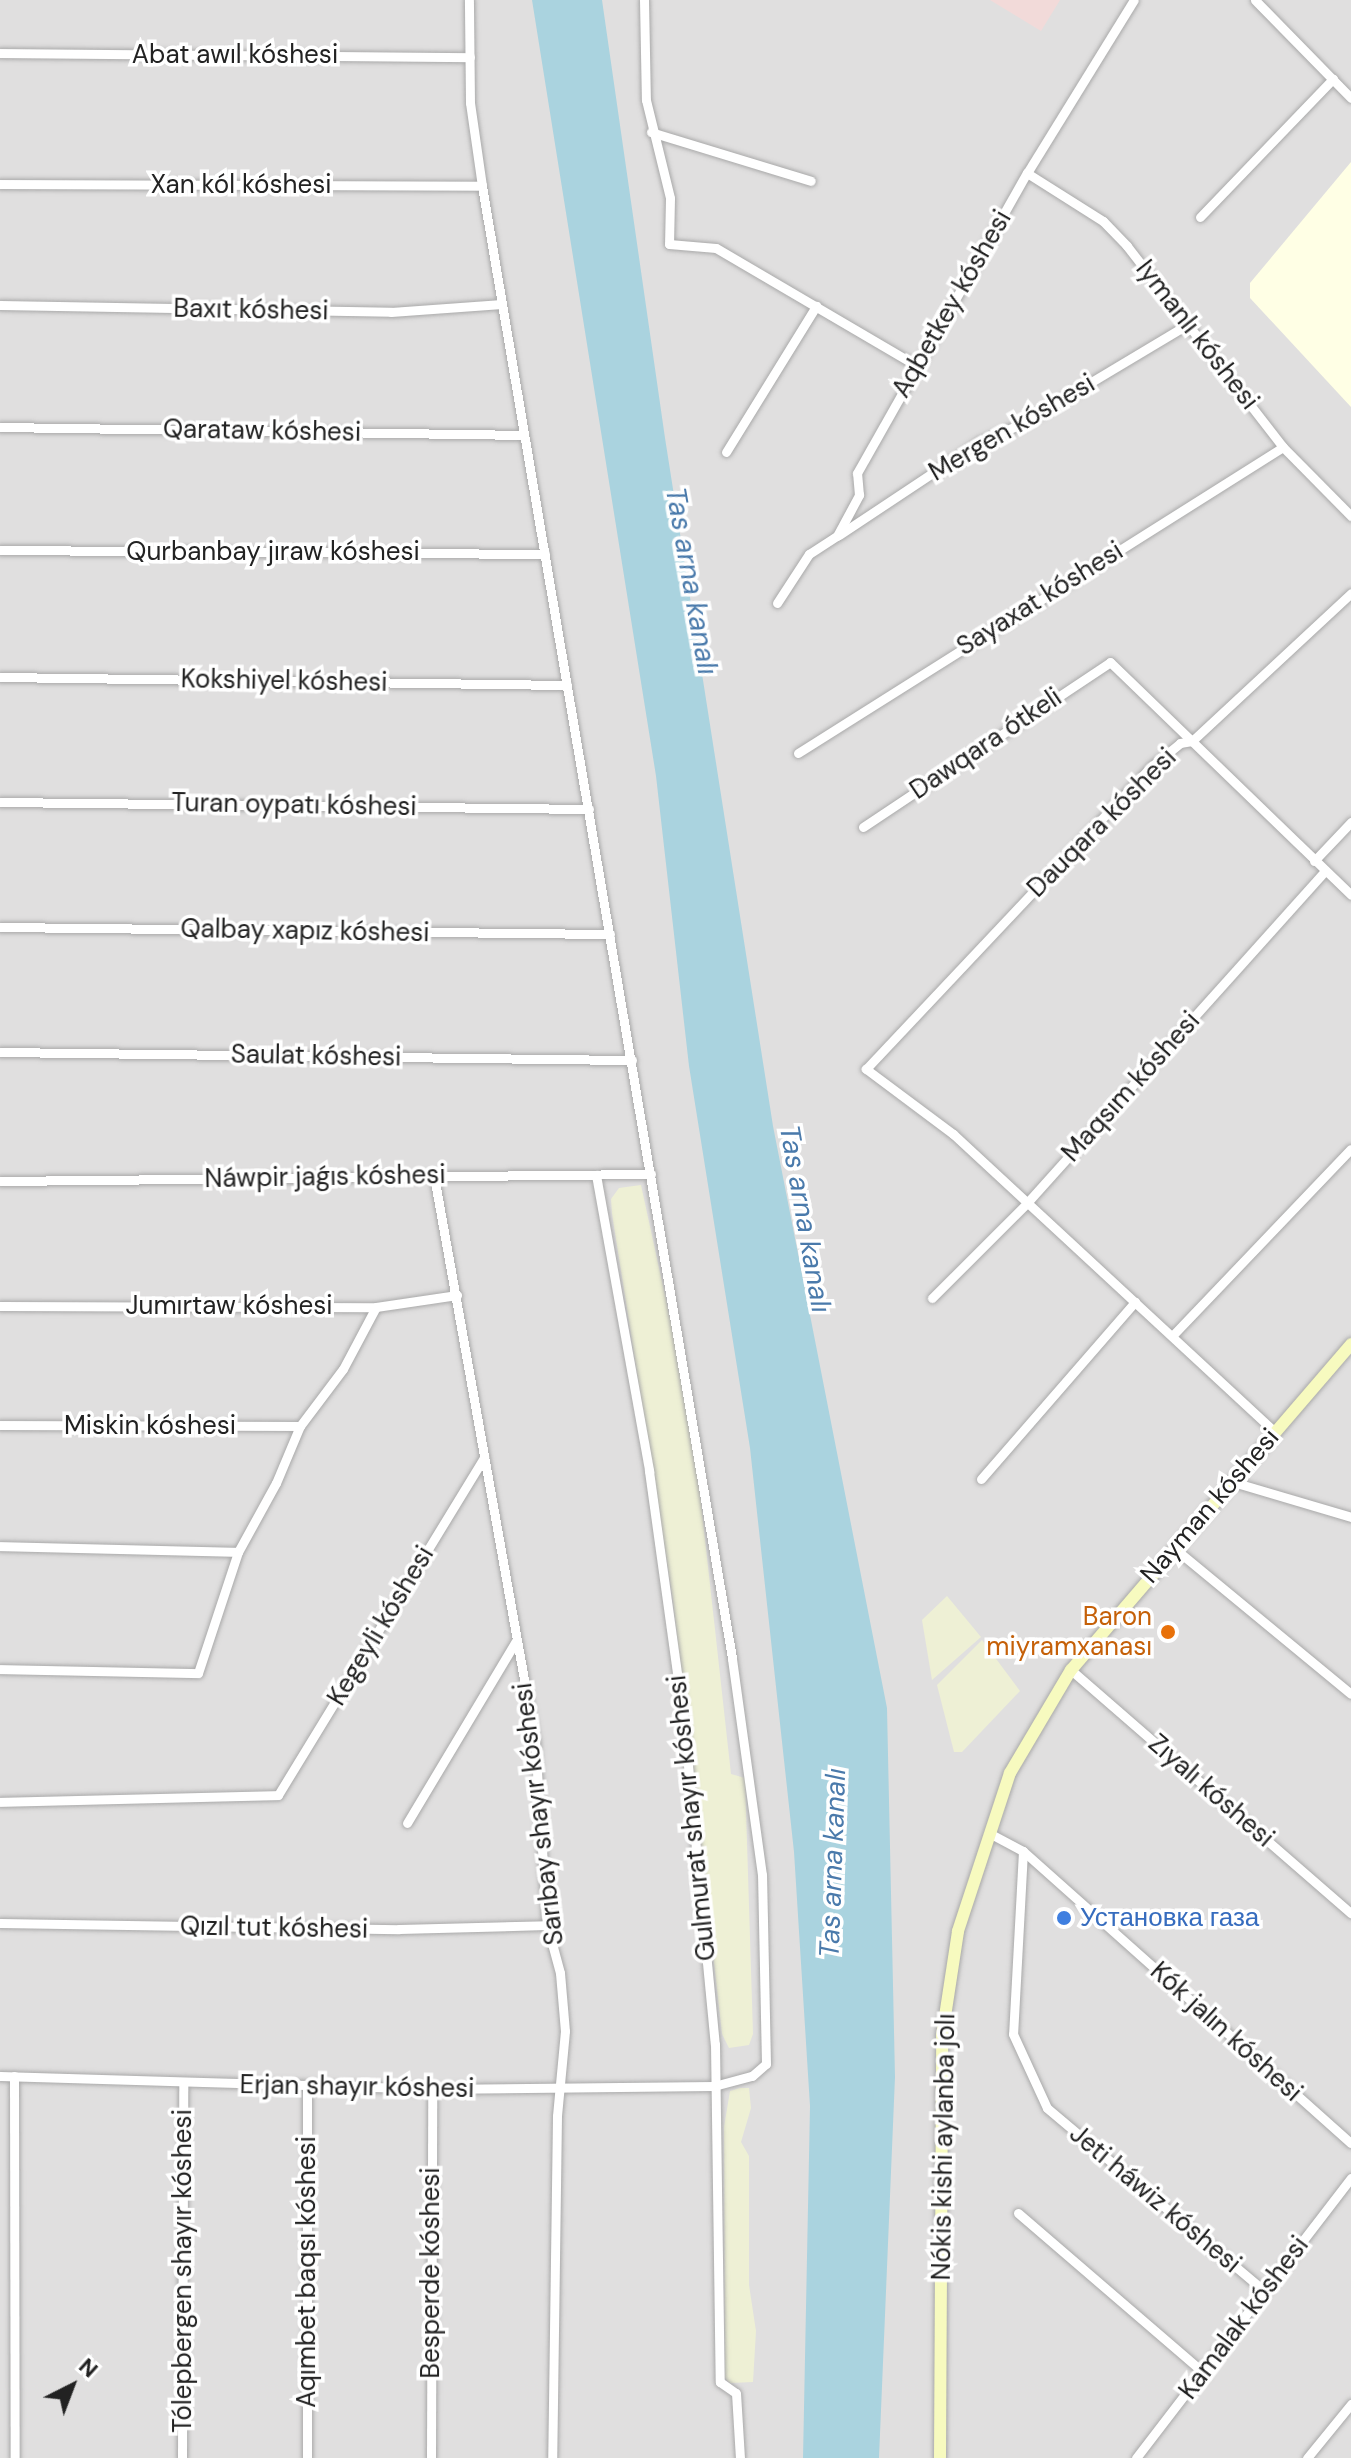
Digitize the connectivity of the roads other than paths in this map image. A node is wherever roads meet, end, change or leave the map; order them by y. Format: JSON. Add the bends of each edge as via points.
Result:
{"nodes":[{"id":1,"x":469,"y":0,"type":"edge"},
{"id":2,"x":644,"y":0,"type":"edge"},
{"id":3,"x":1134,"y":0,"type":"edge"},
{"id":4,"x":1255,"y":0,"type":"edge"},
{"id":5,"x":0,"y":53,"type":"edge"},
{"id":6,"x":470,"y":57,"type":"junction"},
{"id":7,"x":1333,"y":79,"type":"junction"},
{"id":8,"x":1351,"y":98,"type":"edge"},
{"id":9,"x":651,"y":132,"type":"junction"},
{"id":10,"x":1027,"y":173,"type":"junction"},
{"id":11,"x":811,"y":181,"type":"dead end"},
{"id":12,"x":0,"y":184,"type":"edge"},
{"id":13,"x":482,"y":186,"type":"junction"},
{"id":14,"x":1200,"y":217,"type":"dead end"},
{"id":15,"x":502,"y":304,"type":"junction"},
{"id":16,"x":0,"y":305,"type":"edge"},
{"id":17,"x":816,"y":306,"type":"junction"},
{"id":18,"x":1188,"y":324,"type":"junction"},
{"id":19,"x":917,"y":366,"type":"junction"},
{"id":20,"x":0,"y":427,"type":"edge"},
{"id":21,"x":524,"y":435,"type":"junction"},
{"id":22,"x":1283,"y":447,"type":"junction"},
{"id":23,"x":726,"y":452,"type":"dead end"},
{"id":24,"x":1351,"y":516,"type":"edge"},
{"id":25,"x":837,"y":536,"type":"junction"},
{"id":26,"x":0,"y":550,"type":"edge"},
{"id":27,"x":545,"y":554,"type":"junction"},
{"id":28,"x":1351,"y":593,"type":"edge"},
{"id":29,"x":777,"y":603,"type":"dead end"},
{"id":30,"x":0,"y":677,"type":"edge"},
{"id":31,"x":567,"y":685,"type":"junction"},
{"id":32,"x":1192,"y":741,"type":"junction"},
{"id":33,"x":798,"y":753,"type":"dead end"},
{"id":34,"x":0,"y":802,"type":"edge"},
{"id":35,"x":589,"y":809,"type":"junction"},
{"id":36,"x":1351,"y":822,"type":"edge"},
{"id":37,"x":863,"y":827,"type":"dead end"},
{"id":38,"x":1314,"y":861,"type":"junction"},
{"id":39,"x":1325,"y":871,"type":"junction"},
{"id":40,"x":1351,"y":895,"type":"edge"},
{"id":41,"x":0,"y":927,"type":"edge"},
{"id":42,"x":610,"y":934,"type":"junction"},
{"id":43,"x":0,"y":1052,"type":"edge"},
{"id":44,"x":632,"y":1060,"type":"junction"},
{"id":45,"x":1351,"y":1149,"type":"edge"},
{"id":46,"x":651,"y":1174,"type":"junction"},
{"id":47,"x":596,"y":1175,"type":"junction"},
{"id":48,"x":434,"y":1176,"type":"junction"},
{"id":49,"x":0,"y":1181,"type":"edge"},
{"id":50,"x":1027,"y":1203,"type":"junction"},
{"id":51,"x":457,"y":1295,"type":"junction"},
{"id":52,"x":932,"y":1298,"type":"dead end"},
{"id":53,"x":1135,"y":1302,"type":"junction"},
{"id":54,"x":0,"y":1306,"type":"edge"},
{"id":55,"x":376,"y":1307,"type":"junction"},
{"id":56,"x":1173,"y":1335,"type":"junction"},
{"id":57,"x":1351,"y":1344,"type":"edge"},
{"id":58,"x":0,"y":1425,"type":"edge"},
{"id":59,"x":300,"y":1426,"type":"junction"},
{"id":60,"x":1275,"y":1432,"type":"junction"},
{"id":61,"x":484,"y":1457,"type":"junction"},
{"id":62,"x":981,"y":1479,"type":"dead end"},
{"id":63,"x":1233,"y":1482,"type":"junction"},
{"id":64,"x":1351,"y":1517,"type":"edge"},
{"id":65,"x":0,"y":1546,"type":"edge"},
{"id":66,"x":1174,"y":1548,"type":"junction"},
{"id":67,"x":238,"y":1552,"type":"junction"},
{"id":68,"x":517,"y":1640,"type":"junction"},
{"id":69,"x":0,"y":1669,"type":"edge"},
{"id":70,"x":1071,"y":1670,"type":"junction"},
{"id":71,"x":1351,"y":1694,"type":"edge"},
{"id":72,"x":0,"y":1802,"type":"edge"},
{"id":73,"x":407,"y":1823,"type":"dead end"},
{"id":74,"x":989,"y":1833,"type":"junction"},
{"id":75,"x":1023,"y":1851,"type":"junction"},
{"id":76,"x":1351,"y":1913,"type":"edge"},
{"id":77,"x":0,"y":1923,"type":"edge"},
{"id":78,"x":547,"y":1925,"type":"junction"},
{"id":79,"x":0,"y":2076,"type":"edge"},
{"id":80,"x":14,"y":2076,"type":"junction"},
{"id":81,"x":183,"y":2084,"type":"junction"},
{"id":82,"x":307,"y":2086,"type":"junction"},
{"id":83,"x":714,"y":2086,"type":"junction"},
{"id":84,"x":560,"y":2088,"type":"junction"},
{"id":85,"x":432,"y":2089,"type":"junction"},
{"id":86,"x":1351,"y":2143,"type":"edge"},
{"id":87,"x":1351,"y":2178,"type":"edge"},
{"id":88,"x":1018,"y":2213,"type":"dead end"},
{"id":89,"x":1264,"y":2291,"type":"junction"},
{"id":90,"x":1205,"y":2374,"type":"junction"},
{"id":91,"x":1351,"y":2404,"type":"edge"},
{"id":92,"x":15,"y":2458,"type":"edge"},
{"id":93,"x":182,"y":2458,"type":"edge"},
{"id":94,"x":307,"y":2458,"type":"edge"},
{"id":95,"x":431,"y":2458,"type":"edge"},
{"id":96,"x":552,"y":2458,"type":"edge"},
{"id":97,"x":740,"y":2458,"type":"edge"},
{"id":98,"x":940,"y":2458,"type":"edge"},
{"id":99,"x":1136,"y":2458,"type":"edge"},
{"id":100,"x":1307,"y":2458,"type":"edge"}],
"edges":[{"from":1,"to":6,"type":"street"},
{"from":2,"to":9,"type":"street"},
{"from":3,"to":10,"type":"street","name":"Aqbetkey kóshesi"},
{"from":4,"to":7,"type":"street"},
{"from":5,"to":6,"type":"street","name":"Abat awıl kóshesi"},
{"from":6,"to":13,"type":"street"},
{"from":7,"to":8,"type":"street"},
{"from":7,"to":14,"type":"street"},
{"from":9,"to":11,"type":"street"},
{"from":9,"to":17,"type":"street","via":[[670,198],[669,244],[716,248]]},
{"from":10,"to":18,"type":"street","name":"Iymanlı kóshesi","via":[[1103,221]]},
{"from":10,"to":19,"type":"street","name":"Aqbetkey kóshesi"},
{"from":12,"to":13,"type":"street","name":"Xan kól kóshesi"},
{"from":13,"to":15,"type":"street"},
{"from":15,"to":16,"type":"street","name":"Baxıt kóshesi","via":[[391,312]]},
{"from":15,"to":21,"type":"street"},
{"from":17,"to":19,"type":"street"},
{"from":17,"to":23,"type":"street"},
{"from":18,"to":22,"type":"street","name":"Iymanlı kóshesi"},
{"from":18,"to":25,"type":"street","name":"Mergen kóshesi","via":[[1021,424],[979,442]]},
{"from":19,"to":25,"type":"street","name":"Aqbetkey kóshesi","via":[[857,473],[859,495]]},
{"from":20,"to":21,"type":"street","name":"Qarataw kóshesi"},
{"from":21,"to":27,"type":"street"},
{"from":22,"to":24,"type":"street","name":"Iymanlı kóshesi"},
{"from":22,"to":33,"type":"street","name":"Sayaxat kóshesi"},
{"from":25,"to":29,"type":"street","name":"Aqbetkey kóshesi","via":[[809,554]]},
{"from":26,"to":27,"type":"street","name":"Qurbanbay jıraw kóshesi"},
{"from":27,"to":31,"type":"street"},
{"from":28,"to":32,"type":"street","name":"Dauqara kóshesi"},
{"from":30,"to":31,"type":"street","name":"Kokshiyel kóshesi"},
{"from":31,"to":35,"type":"street"},
{"from":32,"to":37,"type":"street","name":"Dawqara ótkeli","via":[[1110,662]]},
{"from":32,"to":38,"type":"street"},
{"from":32,"to":50,"type":"street","name":"Dauqara kóshesi","via":[[1180,743],[1152,766],[866,1069],[942,1125]]},
{"from":34,"to":35,"type":"street","name":"Turan oypatı kóshesi"},
{"from":35,"to":42,"type":"street"},
{"from":36,"to":38,"type":"street"},
{"from":38,"to":39,"type":"street"},
{"from":39,"to":40,"type":"street"},
{"from":39,"to":50,"type":"street","name":"Maqsım kóshesi"},
{"from":41,"to":42,"type":"street","name":"Qalbay xapız kóshesi"},
{"from":42,"to":44,"type":"street"},
{"from":43,"to":44,"type":"street","name":"Saulat kóshesi"},
{"from":44,"to":46,"type":"street"},
{"from":45,"to":56,"type":"street"},
{"from":46,"to":47,"type":"street","name":"Náwpir jaǵıs kóshesi"},
{"from":46,"to":83,"type":"street","name":"Erjan shayır kóshesi","via":[[732,1658],[762,1875],[766,2064],[752,2076]]},
{"from":47,"to":48,"type":"street","name":"Náwpir jaǵıs kóshesi"},
{"from":47,"to":83,"type":"street","name":"Gulmurat shayır kóshesi","via":[[649,1471],[684,1724],[715,2044]]},
{"from":48,"to":49,"type":"street","name":"Náwpir jaǵıs kóshesi"},
{"from":48,"to":51,"type":"street","name":"Sarıbay shayır kóshesi"},
{"from":50,"to":52,"type":"street","name":"Maqsım kóshesi"},
{"from":50,"to":53,"type":"street"},
{"from":51,"to":55,"type":"street","name":"Jumırtaw kóshesi"},
{"from":51,"to":61,"type":"street","name":"Sarıbay shayır kóshesi"},
{"from":53,"to":56,"type":"street"},
{"from":53,"to":62,"type":"street"},
{"from":54,"to":55,"type":"street","name":"Jumırtaw kóshesi"},
{"from":55,"to":59,"type":"street","via":[[343,1369]]},
{"from":56,"to":60,"type":"street"},
{"from":57,"to":60,"type":"main road","name":"Nayman kóshesi"},
{"from":58,"to":59,"type":"street","name":"Miskin kóshesi"},
{"from":59,"to":67,"type":"street"},
{"from":60,"to":63,"type":"main road","name":"Nayman kóshesi"},
{"from":61,"to":68,"type":"street","name":"Sarıbay shayır kóshesi"},
{"from":61,"to":72,"type":"street","name":"Kegeyli kóshesi","via":[[278,1795]]},
{"from":63,"to":64,"type":"street"},
{"from":63,"to":66,"type":"main road","name":"Nayman kóshesi"},
{"from":65,"to":67,"type":"street"},
{"from":66,"to":70,"type":"main road","name":"Nayman kóshesi"},
{"from":66,"to":71,"type":"street"},
{"from":67,"to":69,"type":"street","via":[[198,1673]]},
{"from":68,"to":73,"type":"street"},
{"from":68,"to":78,"type":"street","name":"Sarıbay shayır kóshesi","via":[[535,1741]]},
{"from":70,"to":74,"type":"main road","name":"Nókis kishi aylanba jolı","via":[[1010,1773]]},
{"from":70,"to":76,"type":"street","name":"Zıyalı kóshesi"},
{"from":74,"to":75,"type":"street","name":"Kók jalın kóshesi"},
{"from":74,"to":98,"type":"main road","name":"Nókis kishi aylanba jolı","via":[[958,1931],[942,2036]]},
{"from":75,"to":86,"type":"street","name":"Kók jalın kóshesi"},
{"from":75,"to":89,"type":"street","name":"Jeti háwiz kóshesi","via":[[1013,2034],[1047,2108]]},
{"from":77,"to":78,"type":"street","name":"Qızıl tut kóshesi","via":[[384,1929]]},
{"from":78,"to":84,"type":"street","name":"Sarıbay shayır kóshesi","via":[[560,1973],[565,2031]]},
{"from":79,"to":80,"type":"street","name":"Erjan shayır kóshesi"},
{"from":80,"to":81,"type":"street","name":"Erjan shayır kóshesi"},
{"from":80,"to":92,"type":"street"},
{"from":81,"to":82,"type":"street","name":"Erjan shayır kóshesi"},
{"from":81,"to":93,"type":"street","name":"Tólepbergen shayır kóshesi"},
{"from":82,"to":85,"type":"street","name":"Erjan shayır kóshesi"},
{"from":82,"to":94,"type":"street","name":"Aqımbet baqsı kóshesi"},
{"from":83,"to":84,"type":"street","name":"Erjan shayır kóshesi"},
{"from":83,"to":97,"type":"street","name":"Gulmurat shayır kóshesi","via":[[720,2382],[736,2393]]},
{"from":84,"to":85,"type":"street","name":"Erjan shayır kóshesi"},
{"from":84,"to":96,"type":"street","name":"Sarıbay shayır kóshesi"},
{"from":85,"to":95,"type":"street","name":"Besperde kóshesi"},
{"from":87,"to":89,"type":"street","name":"Kamalak kóshesi"},
{"from":88,"to":90,"type":"street"},
{"from":89,"to":90,"type":"street","name":"Kamalak kóshesi"},
{"from":90,"to":99,"type":"street","name":"Kamalak kóshesi"},
{"from":91,"to":100,"type":"street"}]}
